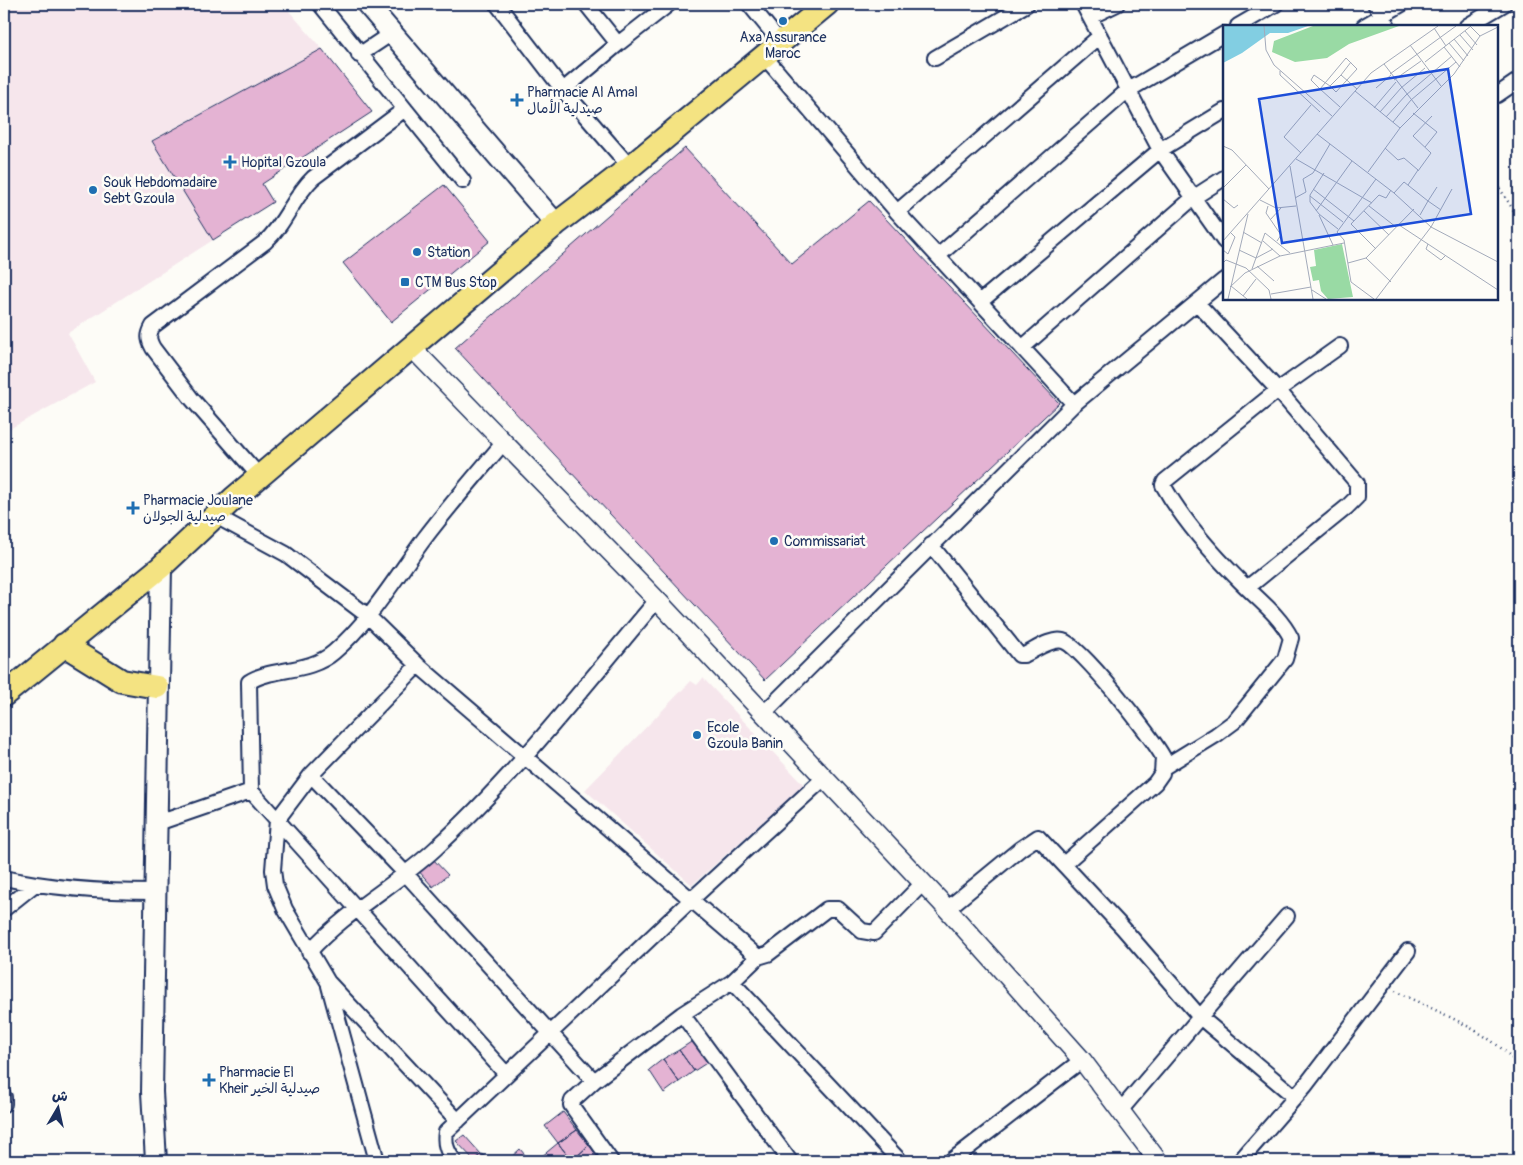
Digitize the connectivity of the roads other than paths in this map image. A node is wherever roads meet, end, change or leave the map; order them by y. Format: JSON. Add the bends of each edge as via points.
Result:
{"nodes":[{"id":1,"x":320,"y":4,"type":"edge"},
{"id":2,"x":367,"y":4,"type":"edge"},
{"id":3,"x":496,"y":4,"type":"edge"},
{"id":4,"x":586,"y":4,"type":"edge"},
{"id":5,"x":669,"y":4,"type":"edge"},
{"id":6,"x":749,"y":4,"type":"edge"},
{"id":7,"x":827,"y":4,"type":"edge"},
{"id":8,"x":1026,"y":4,"type":"edge"},
{"id":9,"x":1084,"y":4,"type":"edge"},
{"id":10,"x":1117,"y":4,"type":"edge"},
{"id":11,"x":1276,"y":4,"type":"edge"},
{"id":12,"x":1402,"y":4,"type":"edge"},
{"id":13,"x":1504,"y":4,"type":"edge"},
{"id":14,"x":1382,"y":15,"type":"edge"},
{"id":15,"x":1090,"y":17,"type":"junction"},
{"id":16,"x":1240,"y":25,"type":"edge"},
{"id":17,"x":1366,"y":25,"type":"edge"},
{"id":18,"x":1469,"y":25,"type":"edge"},
{"id":19,"x":392,"y":33,"type":"junction"},
{"id":20,"x":1223,"y":35,"type":"edge"},
{"id":21,"x":1100,"y":36,"type":"junction"},
{"id":22,"x":618,"y":44,"type":"junction"},
{"id":23,"x":772,"y":50,"type":"junction"},
{"id":24,"x":359,"y":55,"type":"junction"},
{"id":25,"x":935,"y":58,"type":"dead end"},
{"id":26,"x":1519,"y":80,"type":"edge"},
{"id":27,"x":563,"y":90,"type":"junction"},
{"id":28,"x":1128,"y":91,"type":"junction"},
{"id":29,"x":1498,"y":94,"type":"edge"},
{"id":30,"x":405,"y":109,"type":"junction"},
{"id":31,"x":1223,"y":112,"type":"edge"},
{"id":32,"x":1160,"y":150,"type":"junction"},
{"id":33,"x":630,"y":167,"type":"junction"},
{"id":34,"x":1223,"y":179,"type":"edge"},
{"id":35,"x":462,"y":181,"type":"dead end"},
{"id":36,"x":1193,"y":198,"type":"junction"},
{"id":37,"x":897,"y":212,"type":"junction"},
{"id":38,"x":556,"y":224,"type":"junction"},
{"id":39,"x":1223,"y":240,"type":"edge"},
{"id":40,"x":938,"y":256,"type":"junction"},
{"id":41,"x":1223,"y":281,"type":"edge"},
{"id":42,"x":980,"y":302,"type":"junction"},
{"id":43,"x":1197,"y":303,"type":"junction"},
{"id":44,"x":1340,"y":346,"type":"dead end"},
{"id":45,"x":412,"y":348,"type":"junction"},
{"id":46,"x":1022,"y":348,"type":"junction"},
{"id":47,"x":1278,"y":390,"type":"junction"},
{"id":48,"x":1074,"y":404,"type":"junction"},
{"id":49,"x":504,"y":442,"type":"junction"},
{"id":50,"x":260,"y":476,"type":"junction"},
{"id":51,"x":214,"y":515,"type":"junction"},
{"id":52,"x":930,"y":545,"type":"junction"},
{"id":53,"x":161,"y":567,"type":"junction"},
{"id":54,"x":1247,"y":588,"type":"junction"},
{"id":55,"x":657,"y":600,"type":"junction"},
{"id":56,"x":368,"y":616,"type":"junction"},
{"id":57,"x":64,"y":645,"type":"junction"},
{"id":58,"x":418,"y":665,"type":"junction"},
{"id":59,"x":157,"y":687,"type":"junction"},
{"id":60,"x":4,"y":695,"type":"edge"},
{"id":61,"x":764,"y":713,"type":"junction"},
{"id":62,"x":525,"y":757,"type":"junction"},
{"id":63,"x":1164,"y":767,"type":"junction"},
{"id":64,"x":311,"y":775,"type":"junction"},
{"id":65,"x":823,"y":779,"type":"junction"},
{"id":66,"x":251,"y":791,"type":"junction"},
{"id":67,"x":277,"y":820,"type":"junction"},
{"id":68,"x":155,"y":824,"type":"junction"},
{"id":69,"x":1064,"y":864,"type":"junction"},
{"id":70,"x":405,"y":873,"type":"junction"},
{"id":71,"x":4,"y":878,"type":"edge"},
{"id":72,"x":923,"y":883,"type":"junction"},
{"id":73,"x":34,"y":885,"type":"junction"},
{"id":74,"x":155,"y":892,"type":"junction"},
{"id":75,"x":692,"y":899,"type":"junction"},
{"id":76,"x":357,"y":908,"type":"junction"},
{"id":77,"x":4,"y":909,"type":"edge"},
{"id":78,"x":947,"y":909,"type":"junction"},
{"id":79,"x":1287,"y":916,"type":"dead end"},
{"id":80,"x":1408,"y":951,"type":"dead end"},
{"id":81,"x":309,"y":952,"type":"junction"},
{"id":82,"x":758,"y":958,"type":"junction"},
{"id":83,"x":328,"y":982,"type":"junction"},
{"id":84,"x":732,"y":982,"type":"junction"},
{"id":85,"x":682,"y":1014,"type":"junction"},
{"id":86,"x":1200,"y":1017,"type":"junction"},
{"id":87,"x":550,"y":1035,"type":"junction"},
{"id":88,"x":1082,"y":1060,"type":"junction"},
{"id":89,"x":506,"y":1074,"type":"junction"},
{"id":90,"x":594,"y":1082,"type":"junction"},
{"id":91,"x":4,"y":1097,"type":"edge"},
{"id":92,"x":1295,"y":1098,"type":"junction"},
{"id":93,"x":4,"y":1104,"type":"edge"},
{"id":94,"x":1120,"y":1111,"type":"junction"},
{"id":95,"x":458,"y":1120,"type":"junction"},
{"id":96,"x":156,"y":1161,"type":"edge"},
{"id":97,"x":377,"y":1161,"type":"edge"},
{"id":98,"x":454,"y":1161,"type":"edge"},
{"id":99,"x":611,"y":1161,"type":"edge"},
{"id":100,"x":790,"y":1161,"type":"edge"},
{"id":101,"x":900,"y":1161,"type":"edge"},
{"id":102,"x":951,"y":1161,"type":"edge"},
{"id":103,"x":1158,"y":1161,"type":"edge"},
{"id":104,"x":1240,"y":1161,"type":"edge"}],
"edges":[{"from":1,"to":24,"type":"street"},
{"from":2,"to":19,"type":"main road"},
{"from":3,"to":27,"type":"street"},
{"from":4,"to":22,"type":"street"},
{"from":5,"to":22,"type":"street"},
{"from":6,"to":23,"type":"street"},
{"from":7,"to":23,"type":"main road"},
{"from":8,"to":25,"type":"street"},
{"from":9,"to":15,"type":"street"},
{"from":10,"to":15,"type":"street"},
{"from":11,"to":16,"type":"street"},
{"from":12,"to":14,"type":"street"},
{"from":13,"to":18,"type":"street"},
{"from":14,"to":17,"type":"street"},
{"from":15,"to":21,"type":"street"},
{"from":19,"to":24,"type":"street"},
{"from":19,"to":38,"type":"main road"},
{"from":20,"to":28,"type":"street"},
{"from":21,"to":28,"type":"street"},
{"from":21,"to":37,"type":"street"},
{"from":22,"to":27,"type":"street"},
{"from":23,"to":33,"type":"main road"},
{"from":23,"to":37,"type":"street"},
{"from":24,"to":30,"type":"street"},
{"from":26,"to":29,"type":"street"},
{"from":27,"to":33,"type":"street"},
{"from":28,"to":32,"type":"street"},
{"from":28,"to":40,"type":"street"},
{"from":30,"to":35,"type":"street"},
{"from":30,"to":50,"type":"street","via":[[313,178],[304,186],[279,229],[153,326],[149,333],[148,340],[153,348],[191,398]]},
{"from":31,"to":32,"type":"street"},
{"from":32,"to":36,"type":"street"},
{"from":32,"to":42,"type":"street"},
{"from":33,"to":38,"type":"main road"},
{"from":34,"to":36,"type":"street"},
{"from":36,"to":39,"type":"street"},
{"from":36,"to":46,"type":"street"},
{"from":37,"to":40,"type":"street"},
{"from":38,"to":45,"type":"main road"},
{"from":40,"to":42,"type":"street"},
{"from":41,"to":43,"type":"street"},
{"from":42,"to":46,"type":"street"},
{"from":43,"to":47,"type":"street"},
{"from":43,"to":48,"type":"street"},
{"from":44,"to":47,"type":"street"},
{"from":45,"to":49,"type":"street"},
{"from":45,"to":50,"type":"main road"},
{"from":46,"to":48,"type":"street"},
{"from":47,"to":54,"type":"street","via":[[1357,483],[1357,497]]},
{"from":47,"to":54,"type":"street","via":[[1163,485],[1177,509]]},
{"from":48,"to":52,"type":"street"},
{"from":49,"to":55,"type":"street"},
{"from":49,"to":56,"type":"street","via":[[438,522]]},
{"from":50,"to":51,"type":"main road"},
{"from":51,"to":53,"type":"main road"},
{"from":51,"to":56,"type":"street","via":[[286,554]]},
{"from":52,"to":61,"type":"street"},
{"from":52,"to":63,"type":"street","via":[[1019,655],[1054,641],[1071,643],[1159,750]]},
{"from":53,"to":57,"type":"main road"},
{"from":53,"to":59,"type":"main road"},
{"from":54,"to":63,"type":"street","via":[[1284,623],[1291,638],[1285,659],[1235,721]]},
{"from":55,"to":61,"type":"street"},
{"from":55,"to":62,"type":"street"},
{"from":56,"to":58,"type":"street"},
{"from":56,"to":66,"type":"street","via":[[333,653],[317,663],[249,682]]},
{"from":57,"to":59,"type":"main road","via":[[122,681]]},
{"from":57,"to":60,"type":"main road"},
{"from":58,"to":62,"type":"street"},
{"from":58,"to":64,"type":"street"},
{"from":59,"to":68,"type":"main road"},
{"from":61,"to":65,"type":"street"},
{"from":62,"to":70,"type":"street","via":[[435,850]]},
{"from":62,"to":75,"type":"street"},
{"from":63,"to":69,"type":"street","via":[[1155,783]]},
{"from":64,"to":67,"type":"street"},
{"from":64,"to":70,"type":"street"},
{"from":65,"to":72,"type":"street"},
{"from":65,"to":75,"type":"street"},
{"from":66,"to":67,"type":"street"},
{"from":66,"to":68,"type":"street"},
{"from":67,"to":76,"type":"street"},
{"from":67,"to":81,"type":"street","via":[[272,860],[275,884]]},
{"from":68,"to":74,"type":"main road"},
{"from":69,"to":78,"type":"street","via":[[1041,839],[1035,838]]},
{"from":69,"to":86,"type":"street"},
{"from":70,"to":76,"type":"street"},
{"from":70,"to":87,"type":"street"},
{"from":71,"to":73,"type":"street"},
{"from":72,"to":78,"type":"street"},
{"from":72,"to":82,"type":"street","via":[[874,933],[865,933],[842,912],[830,908]]},
{"from":73,"to":74,"type":"street"},
{"from":73,"to":77,"type":"street"},
{"from":74,"to":96,"type":"main road","via":[[152,1092]]},
{"from":75,"to":82,"type":"street"},
{"from":75,"to":87,"type":"street"},
{"from":76,"to":81,"type":"street"},
{"from":76,"to":89,"type":"street"},
{"from":78,"to":88,"type":"street"},
{"from":79,"to":86,"type":"street"},
{"from":80,"to":92,"type":"street"},
{"from":81,"to":83,"type":"street"},
{"from":82,"to":84,"type":"street"},
{"from":83,"to":95,"type":"street"},
{"from":83,"to":97,"type":"street"},
{"from":84,"to":85,"type":"street"},
{"from":84,"to":101,"type":"street"},
{"from":85,"to":90,"type":"street"},
{"from":85,"to":100,"type":"street"},
{"from":86,"to":92,"type":"street"},
{"from":86,"to":94,"type":"street"},
{"from":87,"to":89,"type":"street"},
{"from":87,"to":90,"type":"street"},
{"from":88,"to":94,"type":"street"},
{"from":88,"to":102,"type":"street"},
{"from":89,"to":95,"type":"street"},
{"from":90,"to":99,"type":"street","via":[[571,1105]]},
{"from":91,"to":93,"type":"street"},
{"from":92,"to":104,"type":"street"},
{"from":94,"to":103,"type":"street"},
{"from":95,"to":98,"type":"street","via":[[446,1132],[445,1141],[447,1152]]}]}
